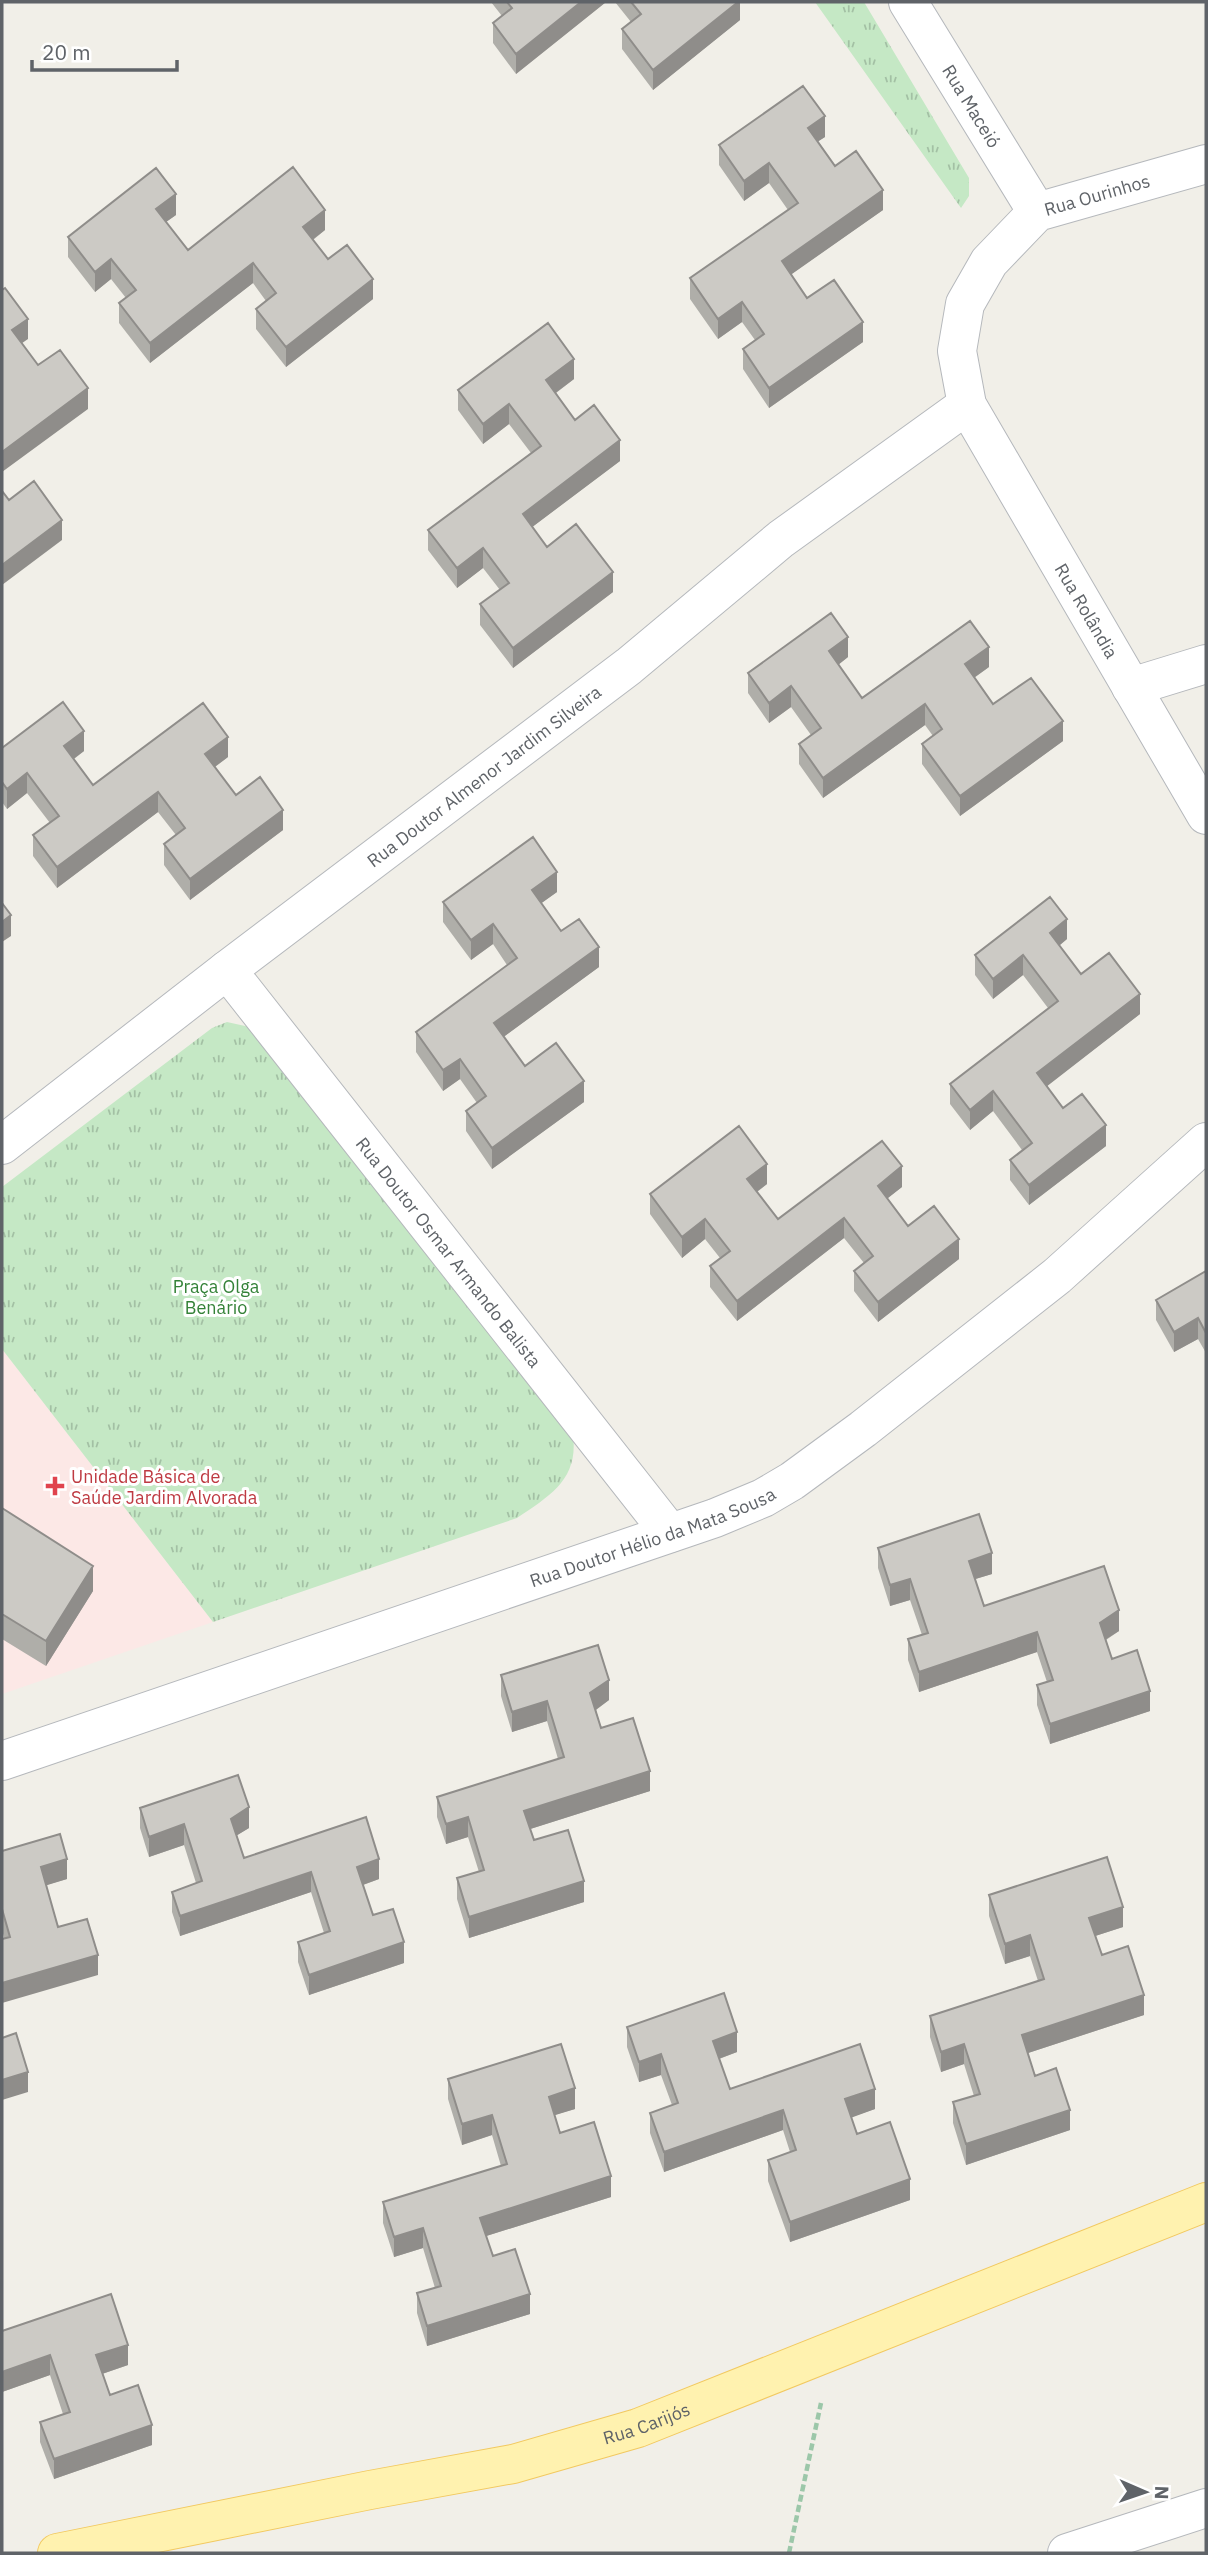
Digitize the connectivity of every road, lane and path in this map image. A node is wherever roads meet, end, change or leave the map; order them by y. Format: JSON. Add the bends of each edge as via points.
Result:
{"nodes":[{"id":1,"x":908,"y":2,"type":"edge"},
{"id":2,"x":1206,"y":164,"type":"edge"},
{"id":3,"x":1037,"y":212,"type":"junction"},
{"id":4,"x":967,"y":405,"type":"junction"},
{"id":5,"x":1206,"y":664,"type":"edge"},
{"id":6,"x":1130,"y":687,"type":"junction"},
{"id":7,"x":1206,"y":815,"type":"edge"},
{"id":8,"x":227,"y":970,"type":"junction"},
{"id":9,"x":1206,"y":1142,"type":"edge"},
{"id":10,"x":2,"y":1145,"type":"edge"},
{"id":11,"x":670,"y":1533,"type":"junction"},
{"id":12,"x":2,"y":1760,"type":"edge"},
{"id":13,"x":1206,"y":2202,"type":"edge"},
{"id":14,"x":832,"y":2351,"type":"junction"},
{"id":15,"x":1206,"y":2508,"type":"edge"},
{"id":16,"x":57,"y":2553,"type":"edge"},
{"id":17,"x":789,"y":2553,"type":"edge"},
{"id":18,"x":1068,"y":2553,"type":"edge"}],
"edges":[{"from":1,"to":3,"type":"street","name":"Rua Maceió"},
{"from":2,"to":3,"type":"street","name":"Rua Ourinhos"},
{"from":3,"to":4,"type":"street","name":"Rua Ourinhos","via":[[989,261],[965,304],[957,351]]},
{"from":4,"to":6,"type":"street","name":"Rua Rolândia"},
{"from":4,"to":8,"type":"street","name":"Rua Doutor Almenor Jardim Silveira","via":[[781,540],[629,666]]},
{"from":5,"to":6,"type":"street"},
{"from":6,"to":7,"type":"street","name":"Rua Rolândia"},
{"from":8,"to":10,"type":"street","name":"Rua Doutor Almenor Jardim Silveira"},
{"from":8,"to":11,"type":"street","name":"Rua Doutor Osmar Armando Balista"},
{"from":9,"to":11,"type":"street","name":"Rua Doutor Hélio da Mata Sousa","via":[[1057,1276],[792,1481],[763,1498]]},
{"from":11,"to":12,"type":"street","name":"Rua Doutor Hélio da Mata Sousa"},
{"from":13,"to":14,"type":"main road","name":"Rua Carijós"},
{"from":14,"to":16,"type":"main road","name":"Rua Carijós","via":[[638,2428],[513,2464]]},
{"from":14,"to":17,"type":"path"},
{"from":15,"to":18,"type":"street"}]}
